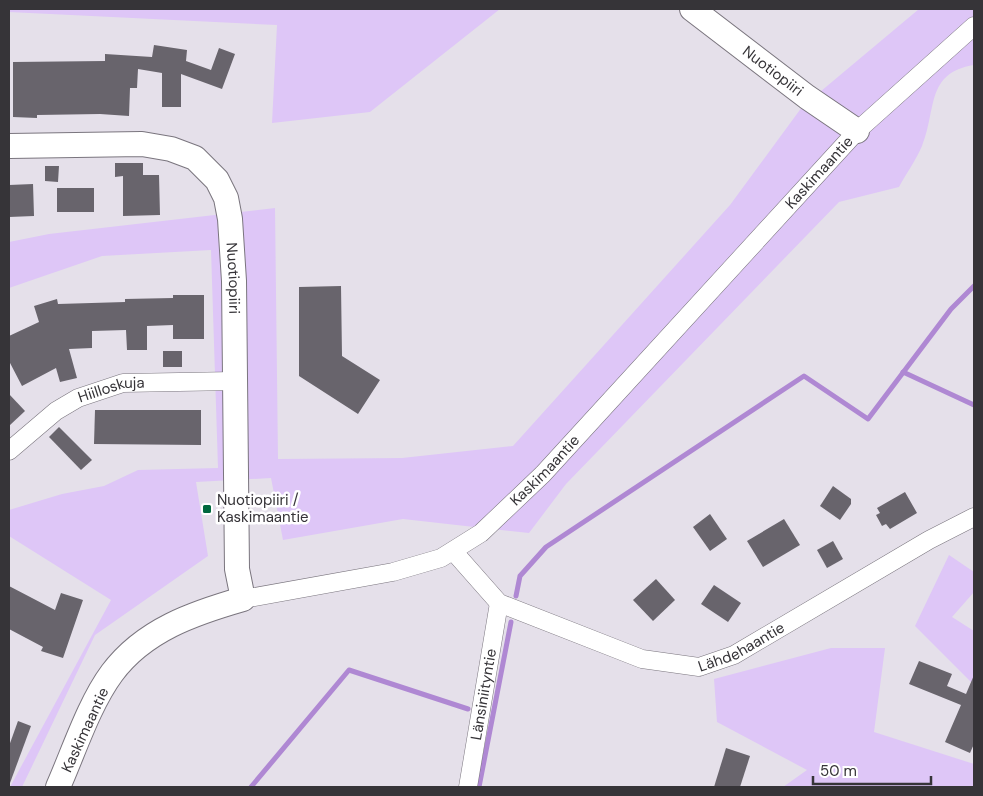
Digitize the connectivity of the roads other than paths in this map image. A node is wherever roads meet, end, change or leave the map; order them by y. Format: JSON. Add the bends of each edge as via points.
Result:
{"nodes":[{"id":1,"x":692,"y":9,"type":"edge"},
{"id":2,"x":974,"y":26,"type":"edge"},
{"id":3,"x":857,"y":132,"type":"junction"},
{"id":4,"x":9,"y":146,"type":"edge"},
{"id":5,"x":234,"y":381,"type":"junction"},
{"id":6,"x":9,"y":450,"type":"edge"},
{"id":7,"x":974,"y":517,"type":"edge"},
{"id":8,"x":454,"y":552,"type":"junction"},
{"id":9,"x":243,"y":599,"type":"junction"},
{"id":10,"x":498,"y":603,"type":"junction"},
{"id":11,"x":58,"y":787,"type":"edge"},
{"id":12,"x":468,"y":787,"type":"edge"}],
"edges":[{"from":1,"to":3,"type":"street","name":"Nuotiopiiri"},
{"from":2,"to":3,"type":"street","name":"Kaskimaantie"},
{"from":3,"to":8,"type":"street","name":"Kaskimaantie","via":[[543,474],[500,516]]},
{"from":4,"to":5,"type":"street","name":"Nuotiopiiri","via":[[142,144],[171,149],[195,158],[206,167],[226,198],[230,219]]},
{"from":5,"to":6,"type":"street","name":"Hiilloskuja","via":[[123,383],[71,402]]},
{"from":5,"to":9,"type":"street","name":"Nuotiopiiri","via":[[237,569]]},
{"from":7,"to":10,"type":"street","name":"Lähdehaantie","via":[[734,655],[699,667],[642,659]]},
{"from":8,"to":9,"type":"street","name":"Kaskimaantie","via":[[392,572]]},
{"from":8,"to":10,"type":"street","name":"Lähdehaantie"},
{"from":9,"to":11,"type":"street","name":"Kaskimaantie","via":[[200,611],[167,626],[138,646],[112,673]]},
{"from":10,"to":12,"type":"street","name":"Länsiniityntie"}]}
